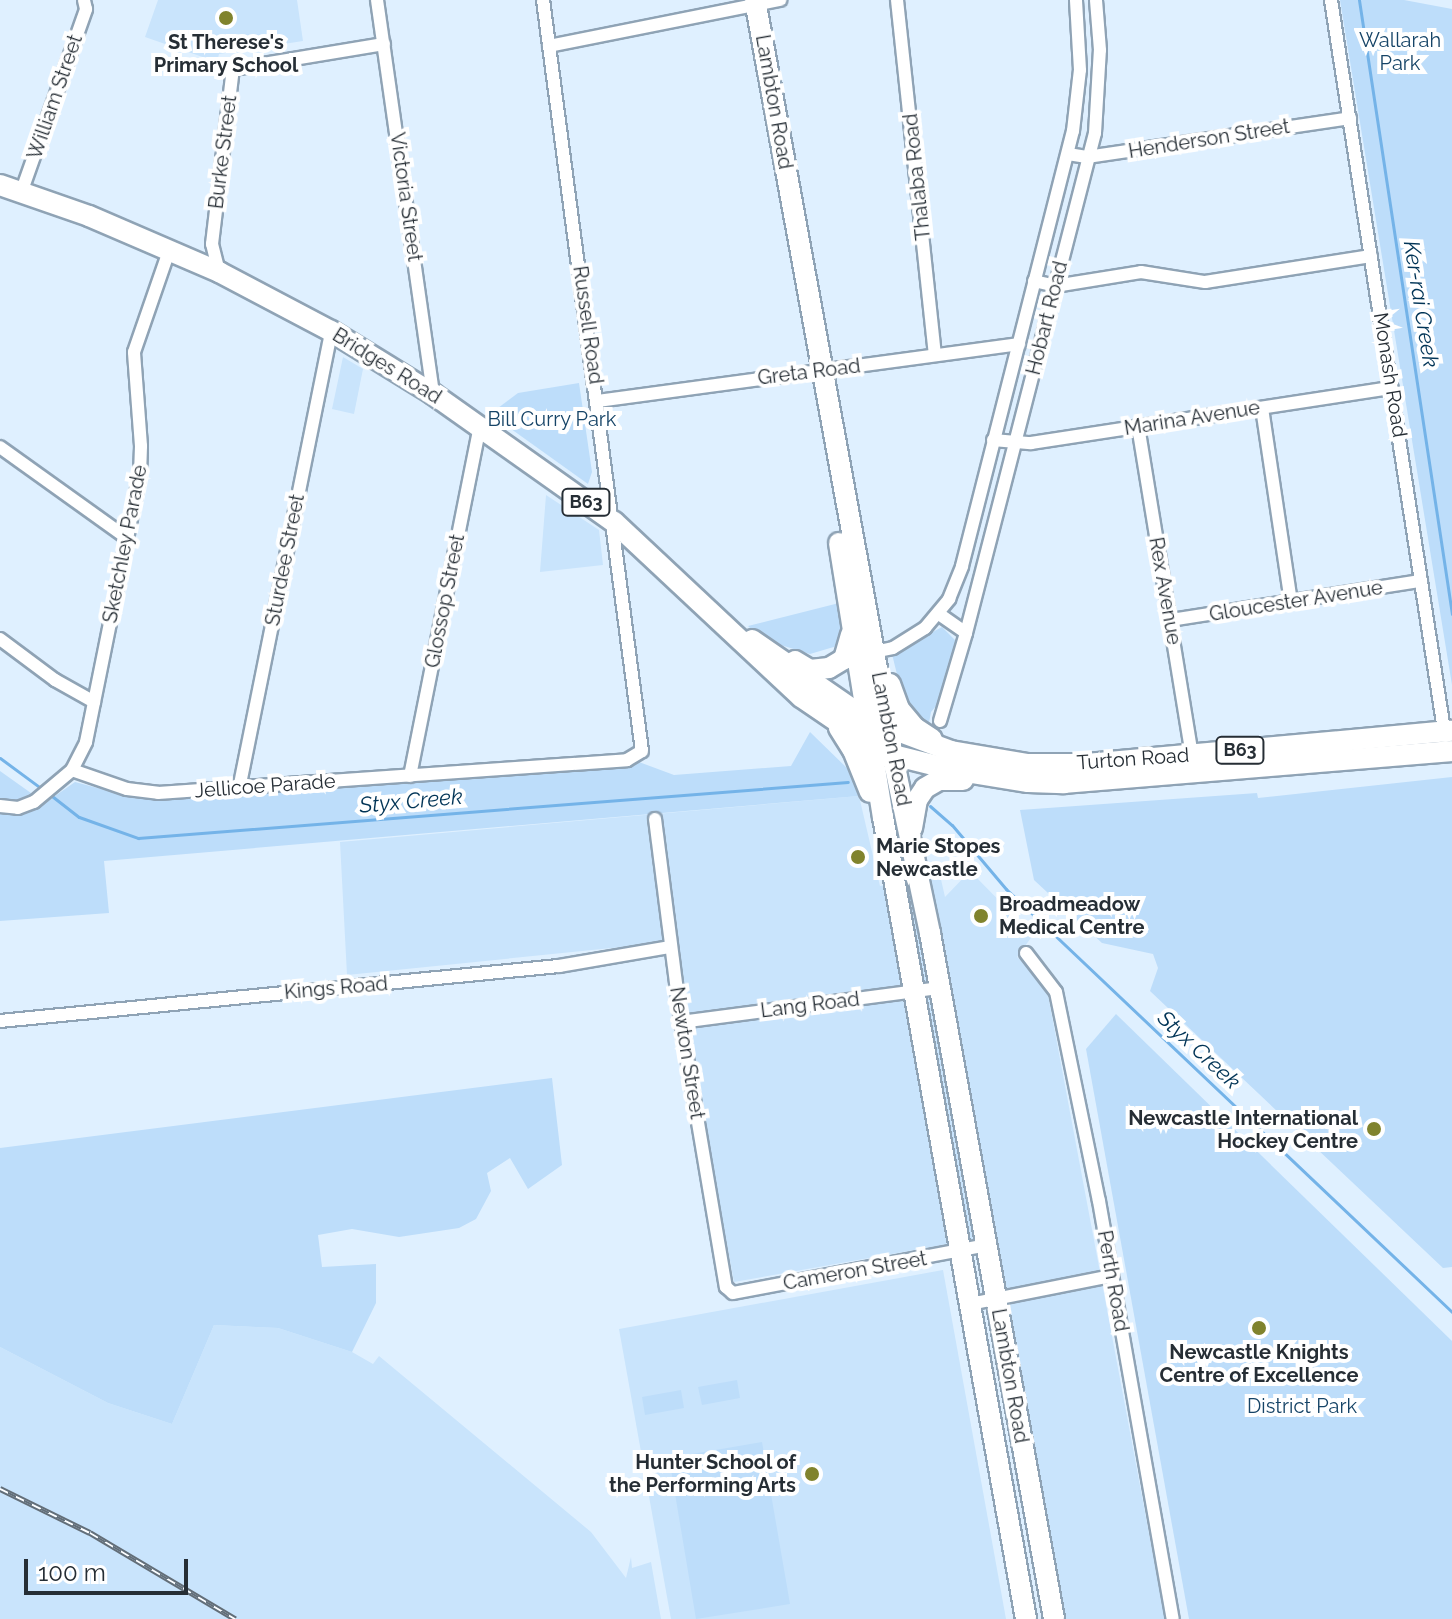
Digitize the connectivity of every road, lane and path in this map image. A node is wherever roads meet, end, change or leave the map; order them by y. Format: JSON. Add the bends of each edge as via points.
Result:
{"nodes":[{"id":1,"x":84,"y":0,"type":"edge"},
{"id":2,"x":377,"y":0,"type":"edge"},
{"id":3,"x":543,"y":0,"type":"edge"},
{"id":4,"x":780,"y":0,"type":"edge"},
{"id":5,"x":897,"y":0,"type":"edge"},
{"id":6,"x":1076,"y":0,"type":"edge"},
{"id":7,"x":1096,"y":0,"type":"edge"},
{"id":8,"x":1331,"y":0,"type":"edge"},
{"id":9,"x":749,"y":3,"type":"edge"},
{"id":10,"x":384,"y":44,"type":"junction"},
{"id":11,"x":549,"y":46,"type":"junction"},
{"id":12,"x":1350,"y":118,"type":"junction"},
{"id":13,"x":1068,"y":154,"type":"junction"},
{"id":14,"x":1087,"y":157,"type":"junction"},
{"id":15,"x":0,"y":185,"type":"edge"},
{"id":16,"x":21,"y":193,"type":"junction"},
{"id":17,"x":212,"y":244,"type":"junction"},
{"id":18,"x":169,"y":251,"type":"junction"},
{"id":19,"x":1371,"y":256,"type":"junction"},
{"id":20,"x":194,"y":261,"type":"junction"},
{"id":21,"x":219,"y":272,"type":"junction"},
{"id":22,"x":1034,"y":281,"type":"junction"},
{"id":23,"x":1055,"y":286,"type":"junction"},
{"id":24,"x":331,"y":331,"type":"junction"},
{"id":25,"x":1019,"y":344,"type":"junction"},
{"id":26,"x":935,"y":355,"type":"junction"},
{"id":27,"x":815,"y":370,"type":"junction"},
{"id":28,"x":1392,"y":388,"type":"junction"},
{"id":29,"x":433,"y":394,"type":"junction"},
{"id":30,"x":598,"y":401,"type":"junction"},
{"id":31,"x":1262,"y":408,"type":"junction"},
{"id":32,"x":480,"y":426,"type":"junction"},
{"id":33,"x":1138,"y":426,"type":"junction"},
{"id":34,"x":993,"y":440,"type":"junction"},
{"id":35,"x":1014,"y":444,"type":"junction"},
{"id":36,"x":0,"y":447,"type":"edge"},
{"id":37,"x":614,"y":522,"type":"junction"},
{"id":38,"x":127,"y":538,"type":"junction"},
{"id":39,"x":1421,"y":581,"type":"junction"},
{"id":40,"x":1291,"y":602,"type":"junction"},
{"id":41,"x":939,"y":614,"type":"junction"},
{"id":42,"x":852,"y":619,"type":"junction"},
{"id":43,"x":1171,"y":620,"type":"junction"},
{"id":44,"x":728,"y":625,"type":"junction"},
{"id":45,"x":966,"y":633,"type":"junction"},
{"id":46,"x":0,"y":639,"type":"edge"},
{"id":47,"x":874,"y":652,"type":"junction"},
{"id":48,"x":780,"y":657,"type":"junction"},
{"id":49,"x":94,"y":702,"type":"junction"},
{"id":50,"x":868,"y":720,"type":"junction"},
{"id":51,"x":833,"y":721,"type":"junction"},
{"id":52,"x":940,"y":721,"type":"dead end"},
{"id":53,"x":888,"y":728,"type":"junction"},
{"id":54,"x":1449,"y":741,"type":"edge"},
{"id":55,"x":644,"y":745,"type":"joint"},
{"id":56,"x":873,"y":746,"type":"junction"},
{"id":57,"x":951,"y":751,"type":"junction"},
{"id":58,"x":893,"y":755,"type":"junction"},
{"id":59,"x":1192,"y":755,"type":"junction"},
{"id":60,"x":72,"y":770,"type":"junction"},
{"id":61,"x":410,"y":776,"type":"junction"},
{"id":62,"x":1009,"y":779,"type":"junction"},
{"id":63,"x":239,"y":789,"type":"junction"},
{"id":64,"x":0,"y":806,"type":"edge"},
{"id":65,"x":883,"y":817,"type":"junction"},
{"id":66,"x":655,"y":819,"type":"dead end"},
{"id":67,"x":910,"y":834,"type":"junction"},
{"id":68,"x":670,"y":947,"type":"junction"},
{"id":69,"x":1026,"y":953,"type":"dead end"},
{"id":70,"x":940,"y":988,"type":"junction"},
{"id":71,"x":914,"y":992,"type":"junction"},
{"id":72,"x":0,"y":1021,"type":"edge"},
{"id":73,"x":681,"y":1022,"type":"junction"},
{"id":74,"x":986,"y":1245,"type":"junction"},
{"id":75,"x":960,"y":1251,"type":"junction"},
{"id":76,"x":1112,"y":1276,"type":"junction"},
{"id":77,"x":726,"y":1287,"type":"joint"},
{"id":78,"x":996,"y":1299,"type":"junction"},
{"id":79,"x":970,"y":1304,"type":"junction"},
{"id":80,"x":1026,"y":1619,"type":"edge"},
{"id":81,"x":1054,"y":1619,"type":"edge"},
{"id":82,"x":1173,"y":1619,"type":"edge"}],
"edges":[{"from":1,"to":16,"type":"street","name":"William Street","via":[[86,9]]},
{"from":2,"to":10,"type":"street","name":"Victoria Street"},
{"from":3,"to":11,"type":"street","name":"Russell Road"},
{"from":4,"to":9,"type":"street"},
{"from":5,"to":26,"type":"street","name":"Thalaba Road"},
{"from":6,"to":13,"type":"street","name":"Hobart Road","via":[[1080,70]]},
{"from":7,"to":14,"type":"street","name":"Hobart Road","via":[[1099,101]]},
{"from":8,"to":12,"type":"street","name":"Monash Road"},
{"from":9,"to":11,"type":"street"},
{"from":9,"to":27,"type":"main road","name":"Lambton Road"},
{"from":10,"to":17,"type":"street","name":"Burke Street","via":[[233,69]]},
{"from":10,"to":29,"type":"street","name":"Victoria Street"},
{"from":11,"to":30,"type":"street","name":"Russell Road"},
{"from":12,"to":14,"type":"street","name":"Henderson Street"},
{"from":12,"to":19,"type":"street","name":"Monash Road"},
{"from":13,"to":14,"type":"street","name":"Henderson Street"},
{"from":13,"to":22,"type":"street","name":"Hobart Road"},
{"from":14,"to":23,"type":"street","name":"Hobart Road"},
{"from":15,"to":16,"type":"main road","name":"Bridges Road","number":"B63"},
{"from":16,"to":18,"type":"main road","name":"Bridges Road","number":"B63"},
{"from":17,"to":20,"type":"street"},
{"from":17,"to":21,"type":"street","name":"Burke Street"},
{"from":18,"to":20,"type":"main road","name":"Bridges Road","number":"B63"},
{"from":18,"to":38,"type":"street","name":"Sketchley Parade","via":[[134,352],[141,460]]},
{"from":19,"to":23,"type":"street","via":[[1205,282],[1141,272]]},
{"from":19,"to":28,"type":"street","name":"Monash Road"},
{"from":20,"to":21,"type":"main road","name":"Bridges Road","number":"B63"},
{"from":21,"to":24,"type":"main road","name":"Bridges Road","number":"B63"},
{"from":22,"to":23,"type":"street"},
{"from":22,"to":25,"type":"street","name":"Hobart Road"},
{"from":23,"to":35,"type":"street","name":"Hobart Road"},
{"from":24,"to":29,"type":"main road","name":"Bridges Road","number":"B63"},
{"from":24,"to":63,"type":"street","name":"Sturdee Street"},
{"from":25,"to":26,"type":"street","name":"Greta Road"},
{"from":25,"to":34,"type":"street","name":"Hobart Road"},
{"from":26,"to":27,"type":"street","name":"Greta Road"},
{"from":27,"to":30,"type":"street","name":"Greta Road"},
{"from":27,"to":42,"type":"main road","name":"Lambton Road"},
{"from":27,"to":47,"type":"main road","name":"Lambton Road"},
{"from":28,"to":31,"type":"street","name":"Marina Avenue"},
{"from":28,"to":39,"type":"street","name":"Monash Road"},
{"from":29,"to":32,"type":"main road","name":"Bridges Road","number":"B63"},
{"from":30,"to":37,"type":"street","name":"Russell Road"},
{"from":31,"to":33,"type":"street","name":"Marina Avenue"},
{"from":31,"to":40,"type":"street"},
{"from":32,"to":37,"type":"main road","name":"Bridges Road","number":"B63"},
{"from":32,"to":61,"type":"street","name":"Glossop Street"},
{"from":33,"to":35,"type":"street","name":"Marina Avenue"},
{"from":33,"to":43,"type":"street","name":"Rex Avenue"},
{"from":34,"to":35,"type":"street","name":"Marina Avenue"},
{"from":34,"to":41,"type":"street","name":"Hobart Road","via":[[962,566]]},
{"from":35,"to":45,"type":"street","name":"Hobart Road"},
{"from":36,"to":38,"type":"street"},
{"from":37,"to":44,"type":"main road","name":"Bridges Road","number":"B63"},
{"from":37,"to":55,"type":"street","name":"Russell Road"},
{"from":38,"to":49,"type":"street","name":"Sketchley Parade"},
{"from":39,"to":40,"type":"street","name":"Gloucester Avenue"},
{"from":39,"to":54,"type":"street","name":"Monash Road"},
{"from":40,"to":43,"type":"street","name":"Gloucester Avenue"},
{"from":41,"to":45,"type":"street"},
{"from":41,"to":47,"type":"street","name":"Hobart Road","via":[[893,648]]},
{"from":42,"to":48,"type":"main road","via":[[850,647],[840,662],[810,670]]},
{"from":42,"to":50,"type":"main road","name":"Lambton Road"},
{"from":43,"to":59,"type":"street","name":"Rex Avenue"},
{"from":44,"to":48,"type":"main road","name":"Bridges Road","number":"B63"},
{"from":44,"to":51,"type":"main road","name":"Bridges Road","number":"B63","via":[[773,672]]},
{"from":45,"to":52,"type":"street","name":"Hobart Road"},
{"from":46,"to":49,"type":"street"},
{"from":47,"to":53,"type":"main road","name":"Lambton Road"},
{"from":47,"to":57,"type":"main road","via":[[899,709],[922,734]]},
{"from":48,"to":50,"type":"main road","name":"Bridges Road","number":"B63"},
{"from":49,"to":60,"type":"street","name":"Sketchley Parade","via":[[86,742]]},
{"from":50,"to":53,"type":"main road","name":"Turton Road","number":"B63"},
{"from":50,"to":56,"type":"main road","name":"Lambton Road"},
{"from":51,"to":56,"type":"main road","name":"Bridges Road","number":"B63"},
{"from":51,"to":65,"type":"main road","via":[[849,742]]},
{"from":53,"to":57,"type":"main road","name":"Turton Road","number":"B63"},
{"from":53,"to":58,"type":"main road","name":"Lambton Road"},
{"from":54,"to":59,"type":"main road","name":"Turton Road","number":"B63"},
{"from":54,"to":62,"type":"main road","name":"Turton Road","number":"B63","via":[[1088,782]]},
{"from":55,"to":61,"type":"street","name":"Jellicoe Parade","via":[[634,759]]},
{"from":56,"to":58,"type":"main road","name":"Bridges Road","number":"B63"},
{"from":56,"to":65,"type":"main road","name":"Lambton Road"},
{"from":57,"to":59,"type":"main road","name":"Turton Road","number":"B63","via":[[1046,764]]},
{"from":58,"to":62,"type":"main road","name":"Turton Road","number":"B63"},
{"from":58,"to":67,"type":"main road","name":"Lambton Road"},
{"from":60,"to":63,"type":"street","name":"Jellicoe Parade","via":[[143,792]]},
{"from":60,"to":64,"type":"street","name":"Sketchley Parade","via":[[34,802],[18,808]]},
{"from":61,"to":63,"type":"street","name":"Jellicoe Parade"},
{"from":62,"to":67,"type":"main road","via":[[997,785],[951,778],[933,782],[917,800]]},
{"from":65,"to":71,"type":"main road","name":"Lambton Road"},
{"from":66,"to":68,"type":"street","name":"Newton Street"},
{"from":67,"to":70,"type":"main road","name":"Lambton Road"},
{"from":68,"to":72,"type":"street","name":"Kings Road","via":[[559,966]]},
{"from":68,"to":73,"type":"street","name":"Newton Street"},
{"from":69,"to":76,"type":"street","name":"Perth Road","via":[[1056,992]]},
{"from":70,"to":71,"type":"street","name":"Lang Road"},
{"from":70,"to":74,"type":"main road","name":"Lambton Road"},
{"from":71,"to":73,"type":"street","name":"Lang Road"},
{"from":71,"to":75,"type":"main road","name":"Lambton Road"},
{"from":73,"to":77,"type":"street","name":"Newton Street"},
{"from":74,"to":75,"type":"street","name":"Cameron Street"},
{"from":74,"to":78,"type":"main road","name":"Lambton Road"},
{"from":75,"to":77,"type":"street","name":"Cameron Street","via":[[733,1293]]},
{"from":75,"to":79,"type":"main road","name":"Lambton Road"},
{"from":76,"to":78,"type":"street"},
{"from":76,"to":82,"type":"street","name":"Perth Road"},
{"from":78,"to":79,"type":"street"},
{"from":78,"to":81,"type":"main road","name":"Lambton Road"},
{"from":79,"to":80,"type":"main road","name":"Lambton Road"}]}
